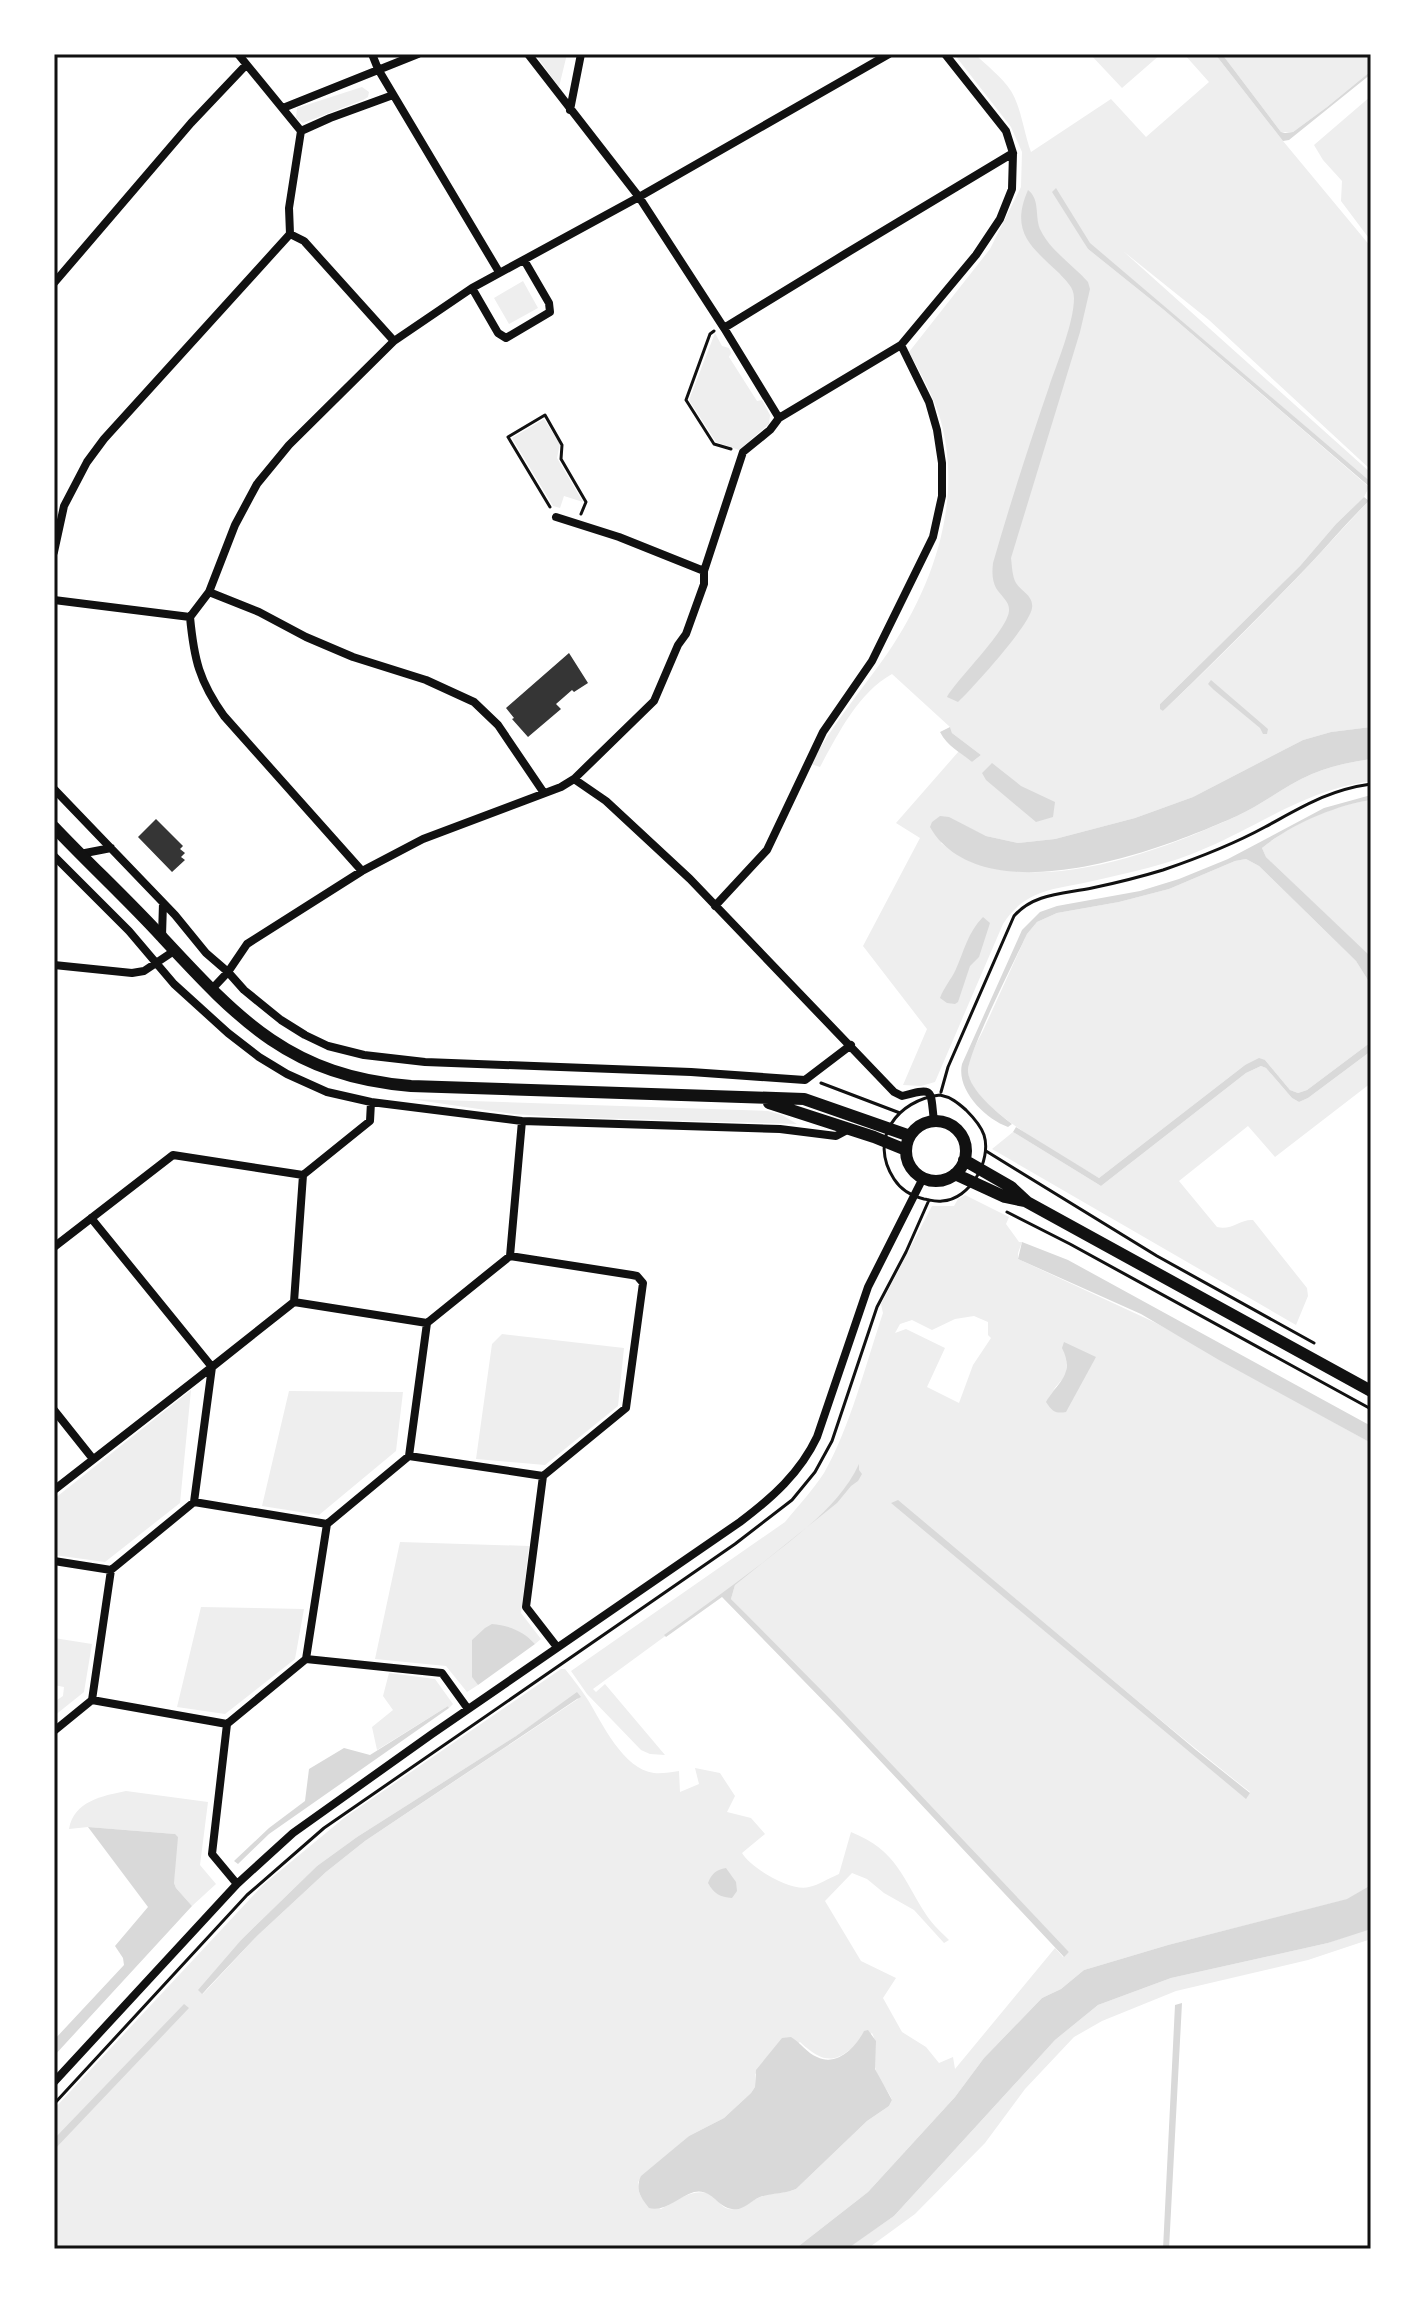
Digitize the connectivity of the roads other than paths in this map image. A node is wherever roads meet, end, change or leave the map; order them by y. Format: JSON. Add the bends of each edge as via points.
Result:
{"nodes":[{"id":1,"x":238,"y":54,"type":"edge"},
{"id":2,"x":372,"y":54,"type":"edge"},
{"id":3,"x":418,"y":54,"type":"edge"},
{"id":4,"x":528,"y":54,"type":"edge"},
{"id":5,"x":581,"y":54,"type":"edge"},
{"id":6,"x":889,"y":54,"type":"edge"},
{"id":7,"x":945,"y":54,"type":"edge"},
{"id":8,"x":246,"y":65,"type":"junction"},
{"id":9,"x":378,"y":69,"type":"junction"},
{"id":10,"x":393,"y":95,"type":"junction"},
{"id":11,"x":283,"y":108,"type":"junction"},
{"id":12,"x":570,"y":110,"type":"junction"},
{"id":13,"x":301,"y":131,"type":"junction"},
{"id":14,"x":1013,"y":153,"type":"junction"},
{"id":15,"x":639,"y":197,"type":"junction"},
{"id":16,"x":290,"y":234,"type":"junction"},
{"id":17,"x":524,"y":260,"type":"junction"},
{"id":18,"x":499,"y":272,"type":"junction"},
{"id":19,"x":54,"y":283,"type":"edge"},
{"id":20,"x":472,"y":288,"type":"junction"},
{"id":21,"x":724,"y":327,"type":"junction"},
{"id":22,"x":394,"y":341,"type":"junction"},
{"id":23,"x":901,"y":345,"type":"junction"},
{"id":24,"x":779,"y":418,"type":"junction"},
{"id":25,"x":556,"y":517,"type":"road end"},
{"id":26,"x":54,"y":552,"type":"edge"},
{"id":27,"x":704,"y":571,"type":"junction"},
{"id":28,"x":209,"y":592,"type":"junction"},
{"id":29,"x":54,"y":600,"type":"edge"},
{"id":30,"x":190,"y":617,"type":"junction"},
{"id":31,"x":574,"y":779,"type":"junction"},
{"id":32,"x":54,"y":789,"type":"edge"},
{"id":33,"x":544,"y":793,"type":"junction"},
{"id":34,"x":54,"y":827,"type":"edge"},
{"id":35,"x":111,"y":848,"type":"junction"},
{"id":36,"x":80,"y":854,"type":"junction"},
{"id":37,"x":54,"y":856,"type":"edge"},
{"id":38,"x":362,"y":871,"type":"junction"},
{"id":39,"x":163,"y":903,"type":"junction"},
{"id":40,"x":715,"y":906,"type":"junction"},
{"id":41,"x":162,"y":937,"type":"junction"},
{"id":42,"x":174,"y":951,"type":"junction"},
{"id":43,"x":156,"y":964,"type":"junction"},
{"id":44,"x":54,"y":965,"type":"edge"},
{"id":45,"x":228,"y":972,"type":"junction"},
{"id":46,"x":212,"y":989,"type":"junction"},
{"id":47,"x":851,"y":1045,"type":"junction"},
{"id":48,"x":758,"y":1099,"type":"junction"},
{"id":49,"x":371,"y":1102,"type":"junction"},
{"id":50,"x":522,"y":1121,"type":"junction"},
{"id":51,"x":934,"y":1121,"type":"junction"},
{"id":52,"x":850,"y":1129,"type":"junction"},
{"id":53,"x":910,"y":1136,"type":"junction"},
{"id":54,"x":906,"y":1150,"type":"junction"},
{"id":55,"x":964,"y":1160,"type":"junction"},
{"id":56,"x":955,"y":1174,"type":"junction"},
{"id":57,"x":303,"y":1175,"type":"junction"},
{"id":58,"x":923,"y":1178,"type":"junction"},
{"id":59,"x":1027,"y":1202,"type":"junction"},
{"id":60,"x":91,"y":1218,"type":"junction"},
{"id":61,"x":54,"y":1247,"type":"edge"},
{"id":62,"x":510,"y":1256,"type":"junction"},
{"id":63,"x":294,"y":1302,"type":"junction"},
{"id":64,"x":427,"y":1323,"type":"junction"},
{"id":65,"x":212,"y":1367,"type":"junction"},
{"id":66,"x":1371,"y":1391,"type":"edge"},
{"id":67,"x":54,"y":1410,"type":"edge"},
{"id":68,"x":409,"y":1456,"type":"junction"},
{"id":69,"x":93,"y":1459,"type":"junction"},
{"id":70,"x":543,"y":1476,"type":"junction"},
{"id":71,"x":54,"y":1490,"type":"edge"},
{"id":72,"x":194,"y":1502,"type":"junction"},
{"id":73,"x":327,"y":1524,"type":"junction"},
{"id":74,"x":54,"y":1561,"type":"edge"},
{"id":75,"x":111,"y":1570,"type":"junction"},
{"id":76,"x":557,"y":1647,"type":"junction"},
{"id":77,"x":306,"y":1659,"type":"junction"},
{"id":78,"x":92,"y":1700,"type":"junction"},
{"id":79,"x":468,"y":1709,"type":"junction"},
{"id":80,"x":227,"y":1724,"type":"junction"},
{"id":81,"x":54,"y":1731,"type":"edge"},
{"id":82,"x":237,"y":1884,"type":"junction"},
{"id":83,"x":54,"y":2082,"type":"edge"}],
"edges":[{"from":1,"to":8,"type":"street"},
{"from":2,"to":9,"type":"street"},
{"from":3,"to":9,"type":"street"},
{"from":4,"to":12,"type":"street"},
{"from":5,"to":12,"type":"street"},
{"from":6,"to":15,"type":"street"},
{"from":7,"to":14,"type":"street","via":[[1006,131]]},
{"from":8,"to":11,"type":"street"},
{"from":8,"to":19,"type":"street"},
{"from":9,"to":10,"type":"street"},
{"from":9,"to":11,"type":"street"},
{"from":10,"to":13,"type":"street"},
{"from":10,"to":18,"type":"street"},
{"from":11,"to":13,"type":"street"},
{"from":12,"to":15,"type":"street"},
{"from":13,"to":16,"type":"street"},
{"from":14,"to":21,"type":"street"},
{"from":14,"to":23,"type":"street","via":[[1012,189],[1000,219]]},
{"from":15,"to":17,"type":"street"},
{"from":15,"to":21,"type":"street"},
{"from":16,"to":22,"type":"street","via":[[304,241]]},
{"from":16,"to":26,"type":"street","via":[[104,439],[64,506]]},
{"from":17,"to":18,"type":"street"},
{"from":17,"to":20,"type":"street","via":[[550,312],[506,338]]},
{"from":18,"to":20,"type":"street"},
{"from":20,"to":22,"type":"street"},
{"from":21,"to":24,"type":"street"},
{"from":22,"to":28,"type":"street","via":[[257,484]]},
{"from":23,"to":24,"type":"street"},
{"from":23,"to":40,"type":"street","via":[[937,430],[942,496],[933,537],[872,661],[823,732],[767,850]]},
{"from":24,"to":27,"type":"street","via":[[743,452]]},
{"from":25,"to":27,"type":"street"},
{"from":27,"to":31,"type":"street","via":[[686,634],[654,701]]},
{"from":28,"to":30,"type":"street"},
{"from":28,"to":33,"type":"street","via":[[353,657],[474,702],[498,725]]},
{"from":29,"to":30,"type":"street"},
{"from":30,"to":38,"type":"street","via":[[193,654],[206,691]]},
{"from":31,"to":33,"type":"street"},
{"from":31,"to":40,"type":"street","via":[[606,801]]},
{"from":32,"to":35,"type":"street"},
{"from":33,"to":38,"type":"street","via":[[423,839]]},
{"from":34,"to":36,"type":"main road"},
{"from":35,"to":36,"type":"street"},
{"from":35,"to":39,"type":"street"},
{"from":36,"to":41,"type":"main road"},
{"from":37,"to":43,"type":"street"},
{"from":38,"to":45,"type":"street","via":[[247,944]]},
{"from":39,"to":41,"type":"street"},
{"from":39,"to":45,"type":"street"},
{"from":40,"to":47,"type":"street"},
{"from":41,"to":42,"type":"main road"},
{"from":42,"to":43,"type":"street"},
{"from":42,"to":46,"type":"main road"},
{"from":43,"to":44,"type":"street","via":[[132,973]]},
{"from":43,"to":49,"type":"street","via":[[259,1057],[327,1092]]},
{"from":45,"to":46,"type":"street"},
{"from":45,"to":47,"type":"street","via":[[257,1001],[305,1035],[364,1055],[805,1080]]},
{"from":46,"to":48,"type":"main road","via":[[284,1049],[326,1070],[367,1081]]},
{"from":47,"to":51,"type":"street","via":[[898,1095],[928,1092]]},
{"from":48,"to":52,"type":"main road"},
{"from":48,"to":53,"type":"main road","via":[[804,1099]]},
{"from":49,"to":50,"type":"street"},
{"from":49,"to":57,"type":"street","via":[[370,1121]]},
{"from":50,"to":52,"type":"street","via":[[780,1129],[836,1136]]},
{"from":50,"to":62,"type":"street"},
{"from":51,"to":53,"type":"main road"},
{"from":51,"to":55,"type":"main road","via":[[960,1132]]},
{"from":52,"to":54,"type":"main road"},
{"from":53,"to":54,"type":"main road"},
{"from":54,"to":58,"type":"main road","via":[[914,1171]]},
{"from":55,"to":56,"type":"main road"},
{"from":55,"to":59,"type":"main road"},
{"from":56,"to":58,"type":"main road"},
{"from":56,"to":59,"type":"main road"},
{"from":57,"to":60,"type":"street","via":[[173,1155]]},
{"from":57,"to":63,"type":"street"},
{"from":58,"to":76,"type":"street","via":[[863,1301],[811,1451],[790,1479],[740,1522]]},
{"from":59,"to":66,"type":"main road"},
{"from":60,"to":61,"type":"street"},
{"from":60,"to":65,"type":"street"},
{"from":62,"to":64,"type":"street"},
{"from":62,"to":70,"type":"street","via":[[637,1276],[643,1283],[626,1408]]},
{"from":63,"to":64,"type":"street"},
{"from":63,"to":65,"type":"street"},
{"from":64,"to":68,"type":"street"},
{"from":65,"to":69,"type":"street"},
{"from":65,"to":72,"type":"street"},
{"from":67,"to":69,"type":"street"},
{"from":68,"to":70,"type":"street"},
{"from":68,"to":73,"type":"street"},
{"from":69,"to":71,"type":"street"},
{"from":70,"to":76,"type":"street","via":[[526,1607]]},
{"from":72,"to":73,"type":"street"},
{"from":72,"to":75,"type":"street"},
{"from":73,"to":77,"type":"street"},
{"from":74,"to":75,"type":"street"},
{"from":75,"to":78,"type":"street"},
{"from":76,"to":79,"type":"street"},
{"from":77,"to":79,"type":"street","via":[[442,1673]]},
{"from":77,"to":80,"type":"street"},
{"from":78,"to":80,"type":"street"},
{"from":78,"to":81,"type":"street"},
{"from":79,"to":82,"type":"street","via":[[315,1816]]},
{"from":80,"to":82,"type":"street","via":[[212,1854]]},
{"from":82,"to":83,"type":"street"}]}
